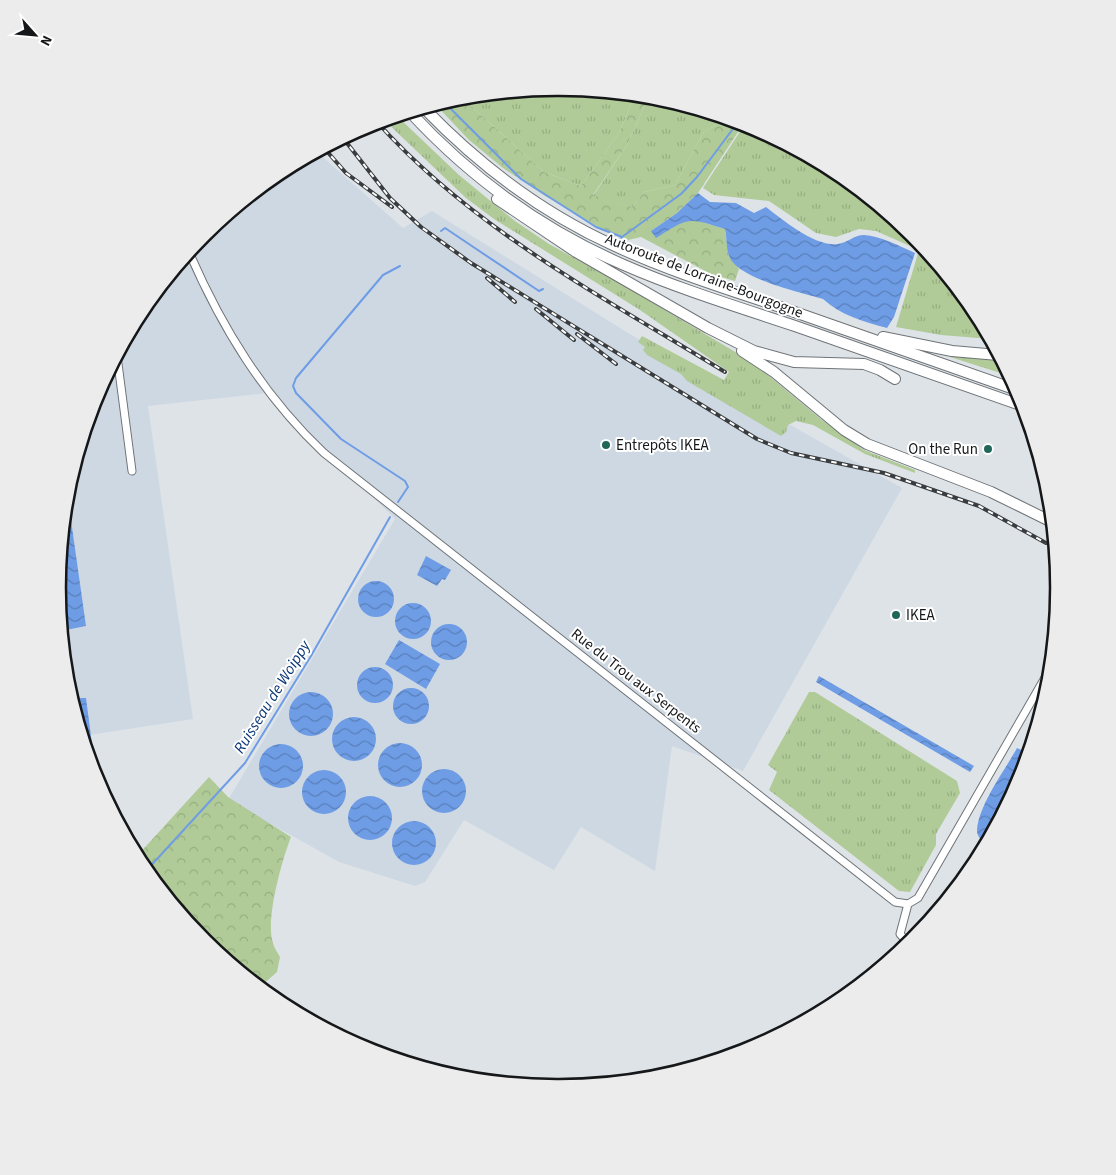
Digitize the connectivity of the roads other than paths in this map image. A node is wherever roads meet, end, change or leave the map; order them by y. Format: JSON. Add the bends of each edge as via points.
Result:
{"nodes":[{"id":1,"x":429,"y":113,"type":"edge"},
{"id":2,"x":416,"y":117,"type":"edge"},
{"id":3,"x":466,"y":166,"type":"junction"},
{"id":4,"x":192,"y":259,"type":"edge"},
{"id":5,"x":708,"y":328,"type":"junction"},
{"id":6,"x":864,"y":336,"type":"junction"},
{"id":7,"x":990,"y":354,"type":"edge"},
{"id":8,"x":118,"y":367,"type":"edge"},
{"id":9,"x":896,"y":379,"type":"dead end"},
{"id":10,"x":1006,"y":386,"type":"edge"},
{"id":11,"x":1013,"y":403,"type":"edge"},
{"id":12,"x":132,"y":471,"type":"dead end"},
{"id":13,"x":1039,"y":516,"type":"junction"},
{"id":14,"x":1045,"y":519,"type":"edge"},
{"id":15,"x":1046,"y":522,"type":"edge"},
{"id":16,"x":1039,"y":689,"type":"edge"},
{"id":17,"x":908,"y":904,"type":"junction"},
{"id":18,"x":903,"y":938,"type":"edge"}],
"edges":[{"from":1,"to":6,"type":"highway","name":"Autoroute de Lorraine-Bourgogne","via":[[490,170],[570,223],[614,246]]},
{"from":2,"to":3,"type":"highway","name":"Autoroute de Lorraine-Bourgogne"},
{"from":3,"to":5,"type":"highway","via":[[477,181],[520,217]]},
{"from":3,"to":11,"type":"highway","name":"Autoroute de Lorraine-Bourgogne","via":[[547,225],[624,265]]},
{"from":4,"to":17,"type":"street","name":"Rue du Trou aux Serpents","via":[[210,300],[252,371],[283,412],[324,452],[889,899]]},
{"from":5,"to":9,"type":"highway","via":[[754,350],[787,361],[864,364]]},
{"from":5,"to":13,"type":"highway","via":[[774,372],[844,430],[867,444],[977,486]]},
{"from":6,"to":7,"type":"highway","via":[[874,334],[923,346]]},
{"from":6,"to":10,"type":"highway","name":"Autoroute de Lorraine-Bourgogne"},
{"from":8,"to":12,"type":"street"},
{"from":13,"to":14,"type":"highway"},
{"from":13,"to":15,"type":"street"},
{"from":16,"to":17,"type":"street","via":[[922,892]]},
{"from":17,"to":18,"type":"street","via":[[900,934]]}]}
